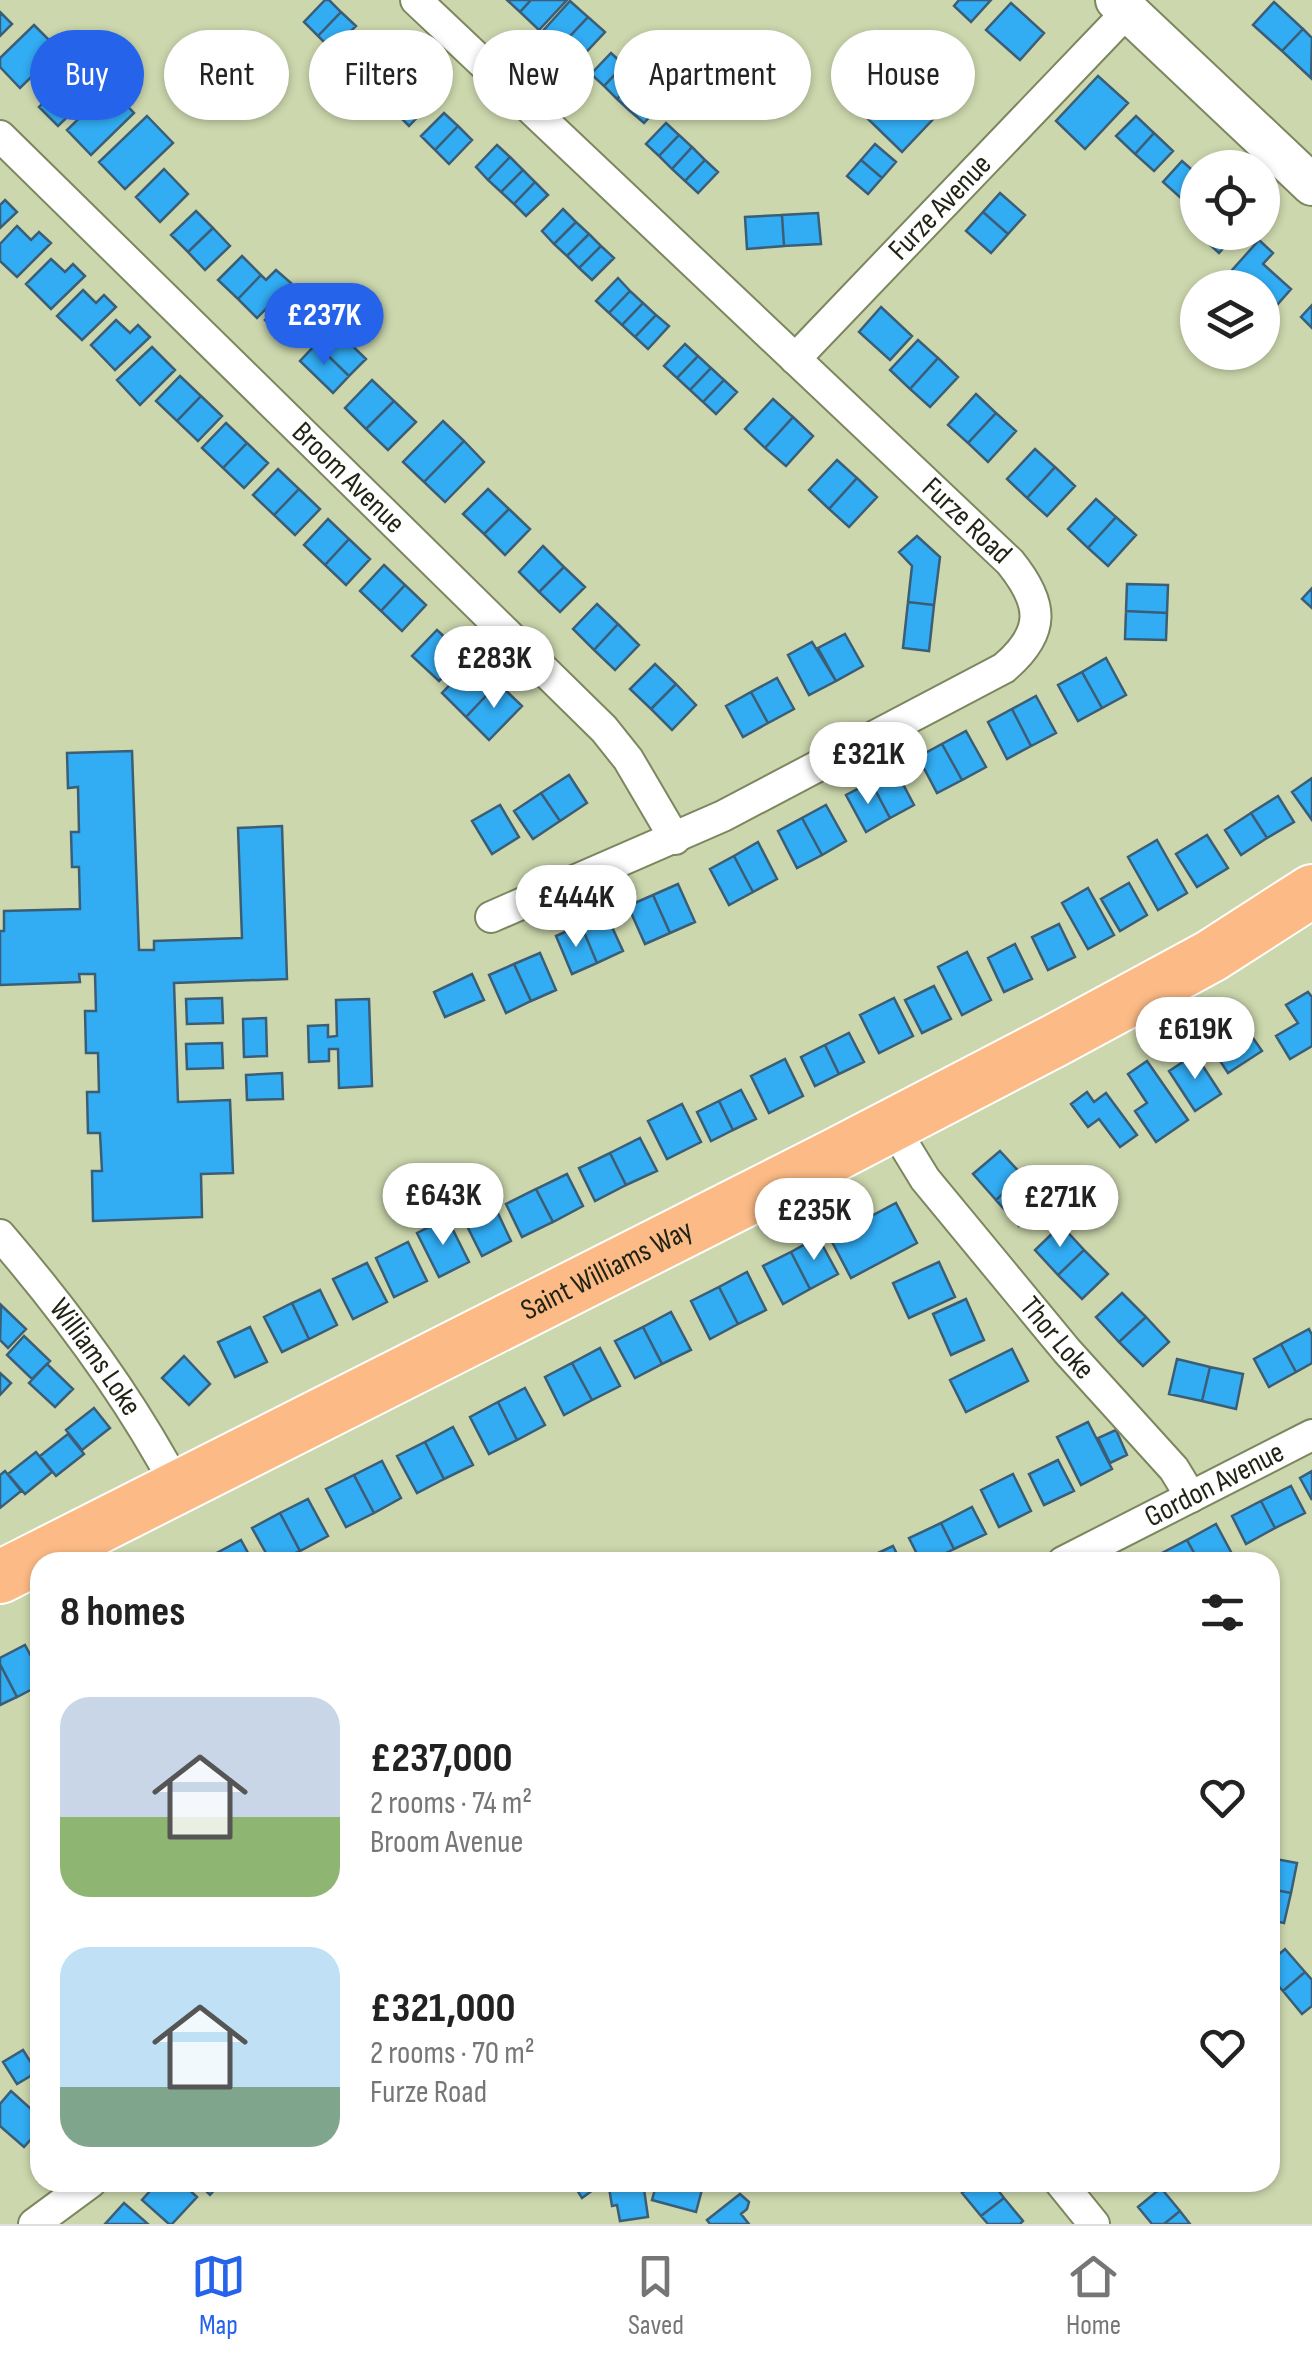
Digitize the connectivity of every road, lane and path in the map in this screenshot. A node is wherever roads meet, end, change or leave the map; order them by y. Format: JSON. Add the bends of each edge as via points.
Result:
{"nodes":[{"id":1,"x":416,"y":0,"type":"edge"},
{"id":2,"x":1122,"y":6,"type":"edge"},
{"id":3,"x":0,"y":136,"type":"edge"},
{"id":4,"x":1312,"y":184,"type":"edge"},
{"id":5,"x":795,"y":359,"type":"junction"},
{"id":6,"x":675,"y":839,"type":"junction"},
{"id":7,"x":1312,"y":891,"type":"edge"},
{"id":8,"x":491,"y":917,"type":"dead end"},
{"id":9,"x":892,"y":1125,"type":"junction"},
{"id":10,"x":0,"y":1235,"type":"edge"},
{"id":11,"x":1312,"y":1435,"type":"edge"},
{"id":12,"x":177,"y":1487,"type":"junction"},
{"id":13,"x":1191,"y":1497,"type":"junction"},
{"id":14,"x":49,"y":1552,"type":"edge"},
{"id":15,"x":1084,"y":1552,"type":"edge"},
{"id":16,"x":30,"y":1562,"type":"edge"},
{"id":17,"x":0,"y":1577,"type":"edge"},
{"id":18,"x":77,"y":2192,"type":"edge"},
{"id":19,"x":1068,"y":2192,"type":"edge"},
{"id":20,"x":34,"y":2224,"type":"edge"},
{"id":21,"x":1094,"y":2224,"type":"edge"}],
"edges":[{"from":1,"to":5,"type":"street","name":"Furze Road"},
{"from":2,"to":4,"type":"street"},
{"from":2,"to":5,"type":"street","name":"Furze Avenue"},
{"from":3,"to":6,"type":"street","name":"Broom Avenue","via":[[604,728]]},
{"from":5,"to":6,"type":"street","name":"Furze Road","via":[[1010,562],[1033,598],[1032,638],[1004,668]]},
{"from":6,"to":8,"type":"street","name":"Furze Road"},
{"from":7,"to":9,"type":"highway","name":"Saint Williams Way","via":[[1211,956]]},
{"from":9,"to":12,"type":"highway","name":"Saint Williams Way"},
{"from":9,"to":13,"type":"street","name":"Thor Loke","via":[[924,1180],[1174,1469]]},
{"from":10,"to":12,"type":"street","name":"Williams Loke","via":[[140,1420]]},
{"from":11,"to":13,"type":"street","name":"Gordon Avenue"},
{"from":12,"to":14,"type":"highway","name":"Saint Williams Way"},
{"from":13,"to":15,"type":"street","name":"Gordon Avenue"},
{"from":16,"to":17,"type":"highway","name":"Saint Williams Way"},
{"from":18,"to":20,"type":"street"},
{"from":19,"to":21,"type":"street"}]}
